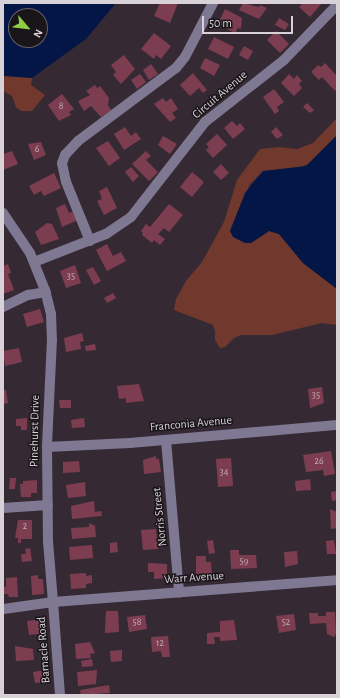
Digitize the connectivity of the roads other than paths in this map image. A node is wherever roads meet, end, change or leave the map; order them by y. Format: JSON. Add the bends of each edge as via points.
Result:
{"nodes":[{"id":1,"x":213,"y":3,"type":"edge"},
{"id":2,"x":337,"y":5,"type":"edge"},
{"id":3,"x":5,"y":218,"type":"edge"},
{"id":4,"x":90,"y":241,"type":"junction"},
{"id":5,"x":34,"y":262,"type":"junction"},
{"id":6,"x":46,"y":292,"type":"junction"},
{"id":7,"x":3,"y":308,"type":"edge"},
{"id":8,"x":337,"y":425,"type":"edge"},
{"id":9,"x":166,"y":440,"type":"junction"},
{"id":10,"x":47,"y":447,"type":"junction"},
{"id":11,"x":48,"y":505,"type":"junction"},
{"id":12,"x":3,"y":508,"type":"edge"},
{"id":13,"x":337,"y":580,"type":"edge"},
{"id":14,"x":179,"y":592,"type":"junction"},
{"id":15,"x":53,"y":602,"type":"junction"},
{"id":16,"x":3,"y":609,"type":"edge"},
{"id":17,"x":60,"y":695,"type":"edge"}],
"edges":[{"from":1,"to":4,"type":"street","via":[[185,57],[176,68],[78,141],[65,155],[62,167],[66,182]]},
{"from":2,"to":4,"type":"street","name":"Circuit Avenue","via":[[284,60],[205,122],[131,217]]},
{"from":3,"to":5,"type":"street","name":"Pinehurst Drive"},
{"from":4,"to":5,"type":"street","name":"Circuit Avenue"},
{"from":5,"to":6,"type":"street","name":"Pinehurst Drive"},
{"from":6,"to":7,"type":"street","via":[[28,295]]},
{"from":6,"to":10,"type":"street","name":"Pinehurst Drive","via":[[52,339]]},
{"from":8,"to":9,"type":"street","name":"Franconia Avenue"},
{"from":9,"to":10,"type":"street","name":"Franconia Avenue"},
{"from":9,"to":14,"type":"street","name":"Norris Street"},
{"from":10,"to":11,"type":"street","name":"Pinehurst Drive"},
{"from":11,"to":12,"type":"street"},
{"from":11,"to":15,"type":"street","name":"Pinehurst Drive"},
{"from":13,"to":14,"type":"street","name":"Warr Avenue"},
{"from":14,"to":15,"type":"street","name":"Warr Avenue"},
{"from":15,"to":16,"type":"street"},
{"from":15,"to":17,"type":"street","name":"Barnacle Road"}]}
